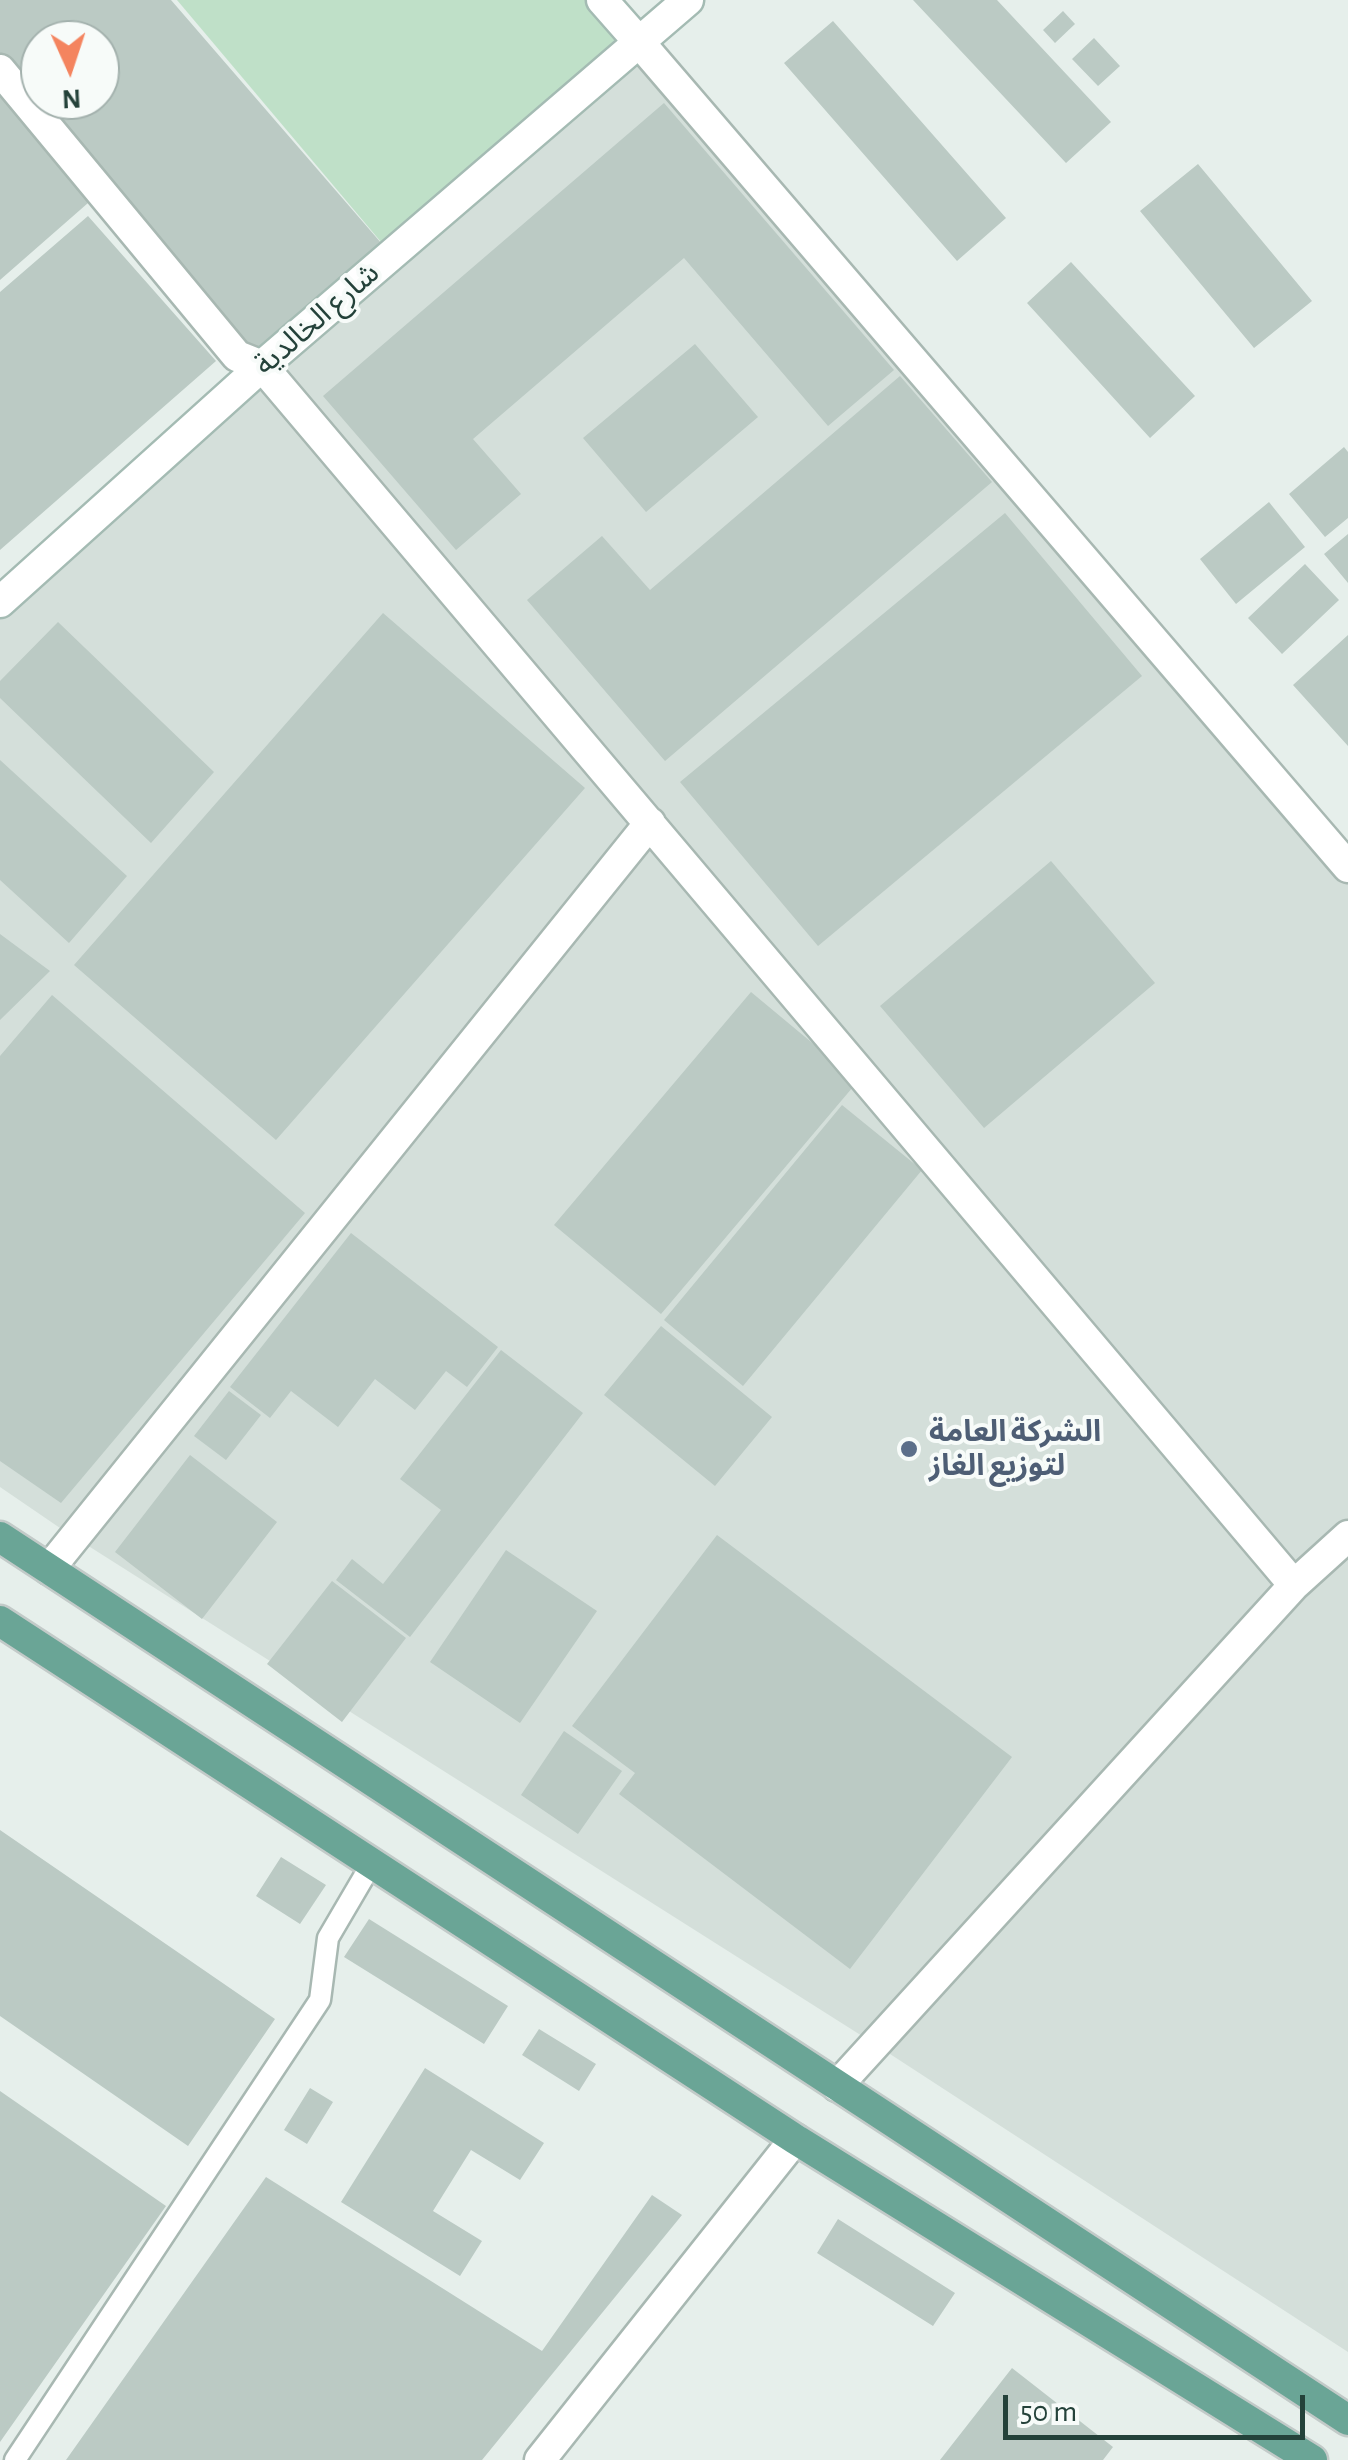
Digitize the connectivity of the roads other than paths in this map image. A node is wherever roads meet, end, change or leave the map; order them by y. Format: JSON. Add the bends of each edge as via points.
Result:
{"nodes":[{"id":1,"x":602,"y":0,"type":"edge"},
{"id":2,"x":688,"y":0,"type":"edge"},
{"id":3,"x":639,"y":42,"type":"junction"},
{"id":4,"x":0,"y":70,"type":"edge"},
{"id":5,"x":262,"y":366,"type":"junction"},
{"id":6,"x":0,"y":602,"type":"edge"},
{"id":7,"x":650,"y":824,"type":"junction"},
{"id":8,"x":1348,"y":868,"type":"edge"},
{"id":9,"x":1348,"y":1536,"type":"edge"},
{"id":10,"x":0,"y":1537,"type":"edge"},
{"id":11,"x":49,"y":1568,"type":"junction"},
{"id":12,"x":1294,"y":1586,"type":"junction"},
{"id":13,"x":2,"y":1627,"type":"edge"},
{"id":14,"x":372,"y":1863,"type":"junction"},
{"id":15,"x":837,"y":2086,"type":"junction"},
{"id":16,"x":796,"y":2139,"type":"junction"},
{"id":17,"x":1348,"y":2420,"type":"edge"},
{"id":18,"x":15,"y":2460,"type":"edge"},
{"id":19,"x":540,"y":2460,"type":"edge"},
{"id":20,"x":1312,"y":2460,"type":"edge"}],
"edges":[{"from":1,"to":3,"type":"street"},
{"from":2,"to":3,"type":"street","name":"شارع الخالدية"},
{"from":3,"to":5,"type":"street","name":"شارع الخالدية"},
{"from":3,"to":8,"type":"street"},
{"from":4,"to":5,"type":"street","via":[[237,356]]},
{"from":5,"to":6,"type":"street","name":"شارع الخالدية"},
{"from":5,"to":7,"type":"street"},
{"from":7,"to":11,"type":"street"},
{"from":7,"to":12,"type":"street"},
{"from":9,"to":12,"type":"street"},
{"from":10,"to":11,"type":"main road"},
{"from":11,"to":15,"type":"main road"},
{"from":12,"to":15,"type":"street"},
{"from":13,"to":14,"type":"main road"},
{"from":14,"to":16,"type":"main road"},
{"from":14,"to":18,"type":"lane","via":[[328,1938],[320,2000]]},
{"from":15,"to":17,"type":"main road"},
{"from":16,"to":19,"type":"street"},
{"from":16,"to":20,"type":"main road"}]}
